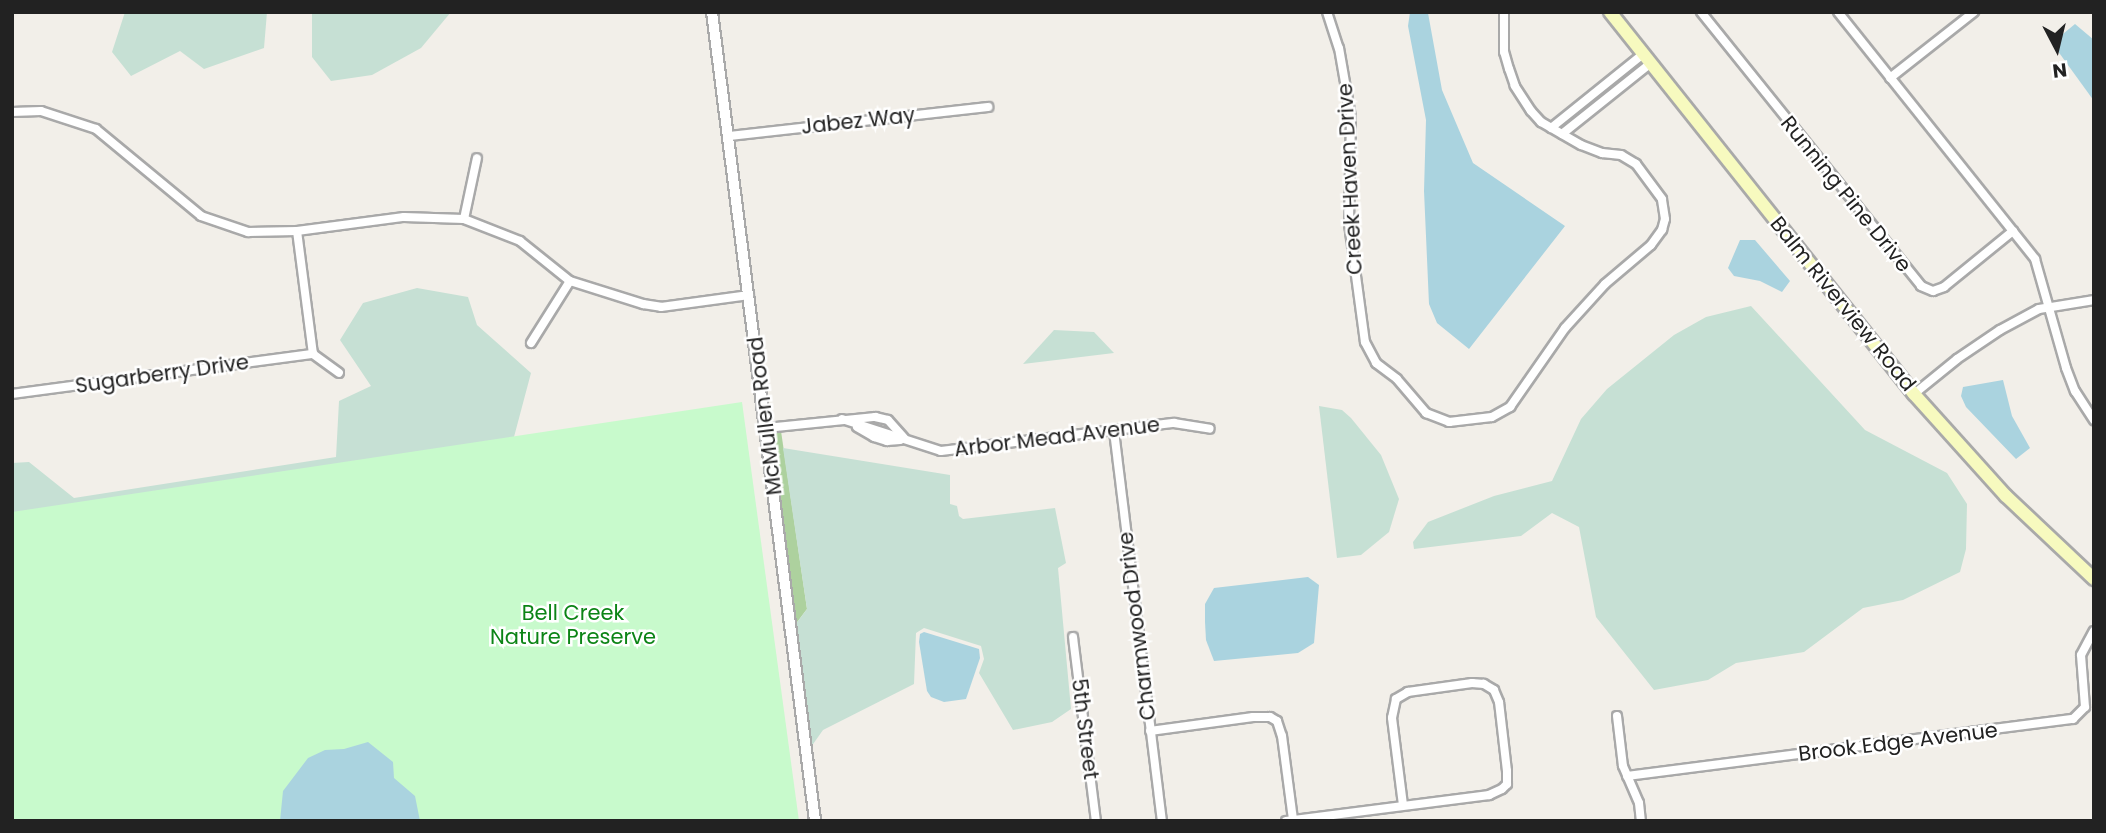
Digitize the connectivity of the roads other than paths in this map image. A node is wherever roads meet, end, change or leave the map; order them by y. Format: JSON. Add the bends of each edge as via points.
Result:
{"nodes":[{"id":1,"x":712,"y":12,"type":"edge"},
{"id":2,"x":1327,"y":12,"type":"edge"},
{"id":3,"x":1504,"y":12,"type":"edge"},
{"id":4,"x":1610,"y":12,"type":"edge"},
{"id":5,"x":1701,"y":12,"type":"edge"},
{"id":6,"x":1838,"y":12,"type":"edge"},
{"id":7,"x":1974,"y":12,"type":"edge"},
{"id":8,"x":1647,"y":58,"type":"junction"},
{"id":9,"x":1890,"y":78,"type":"junction"},
{"id":10,"x":988,"y":107,"type":"dead end"},
{"id":11,"x":12,"y":112,"type":"edge"},
{"id":12,"x":1551,"y":128,"type":"junction"},
{"id":13,"x":1562,"y":134,"type":"junction"},
{"id":14,"x":729,"y":136,"type":"junction"},
{"id":15,"x":477,"y":159,"type":"dead end"},
{"id":16,"x":464,"y":219,"type":"junction"},
{"id":17,"x":297,"y":231,"type":"junction"},
{"id":18,"x":2013,"y":231,"type":"junction"},
{"id":19,"x":570,"y":281,"type":"junction"},
{"id":20,"x":749,"y":295,"type":"junction"},
{"id":21,"x":2094,"y":300,"type":"edge"},
{"id":22,"x":2050,"y":307,"type":"junction"},
{"id":23,"x":531,"y":343,"type":"dead end"},
{"id":24,"x":313,"y":354,"type":"junction"},
{"id":25,"x":339,"y":373,"type":"dead end"},
{"id":26,"x":12,"y":394,"type":"edge"},
{"id":27,"x":1914,"y":394,"type":"junction"},
{"id":28,"x":842,"y":419,"type":"junction"},
{"id":29,"x":2094,"y":421,"type":"edge"},
{"id":30,"x":766,"y":428,"type":"junction"},
{"id":31,"x":1210,"y":429,"type":"dead end"},
{"id":32,"x":1114,"y":431,"type":"junction"},
{"id":33,"x":905,"y":439,"type":"junction"},
{"id":34,"x":2094,"y":579,"type":"edge"},
{"id":35,"x":2094,"y":631,"type":"edge"},
{"id":36,"x":1073,"y":637,"type":"dead end"},
{"id":37,"x":1617,"y":716,"type":"dead end"},
{"id":38,"x":1150,"y":731,"type":"junction"},
{"id":39,"x":1627,"y":776,"type":"junction"},
{"id":40,"x":1403,"y":805,"type":"junction"},
{"id":41,"x":1290,"y":820,"type":"edge"},
{"id":42,"x":816,"y":821,"type":"edge"},
{"id":43,"x":1096,"y":821,"type":"edge"},
{"id":44,"x":1162,"y":821,"type":"edge"},
{"id":45,"x":1641,"y":821,"type":"edge"}],
"edges":[{"from":1,"to":14,"type":"street","name":"McMullen Road"},
{"from":2,"to":13,"type":"street","name":"Creek Haven Drive","via":[[1339,48],[1351,117],[1349,224],[1365,342],[1376,363],[1434,418],[1449,422],[1492,417],[1510,407],[1565,328],[1662,230],[1662,199],[1636,164],[1621,155],[1591,150]]},
{"from":3,"to":12,"type":"street","name":"Creek Haven Drive","via":[[1504,52],[1515,86],[1531,111]]},
{"from":4,"to":8,"type":"main road","name":"Balm Riverview Road"},
{"from":5,"to":18,"type":"street","name":"Running Pine Drive","via":[[1921,286],[1933,291],[1944,287]]},
{"from":6,"to":9,"type":"street"},
{"from":7,"to":9,"type":"street"},
{"from":8,"to":12,"type":"street"},
{"from":8,"to":13,"type":"street"},
{"from":8,"to":27,"type":"main road","name":"Balm Riverview Road"},
{"from":9,"to":18,"type":"street"},
{"from":10,"to":14,"type":"street","name":"Jabez Way"},
{"from":11,"to":17,"type":"street","via":[[41,111],[96,129],[201,216],[248,232]]},
{"from":12,"to":13,"type":"street","name":"Creek Haven Drive"},
{"from":14,"to":20,"type":"street","name":"McMullen Road"},
{"from":15,"to":16,"type":"street"},
{"from":16,"to":17,"type":"street","via":[[404,216]]},
{"from":16,"to":19,"type":"street","via":[[520,241]]},
{"from":17,"to":24,"type":"street"},
{"from":18,"to":22,"type":"street","via":[[2035,259]]},
{"from":19,"to":20,"type":"street","via":[[661,307]]},
{"from":19,"to":23,"type":"street"},
{"from":20,"to":30,"type":"street","name":"McMullen Road"},
{"from":21,"to":22,"type":"street"},
{"from":22,"to":27,"type":"street","via":[[2000,330]]},
{"from":22,"to":29,"type":"street","via":[[2075,391]]},
{"from":24,"to":25,"type":"street"},
{"from":24,"to":26,"type":"street","name":"Sugarberry Drive"},
{"from":27,"to":34,"type":"main road","name":"Balm Riverview Road","via":[[2006,496]]},
{"from":28,"to":30,"type":"street","name":"Arbor Mead Avenue"},
{"from":28,"to":33,"type":"street","name":"Arbor Mead Avenue","via":[[874,437]]},
{"from":28,"to":33,"type":"street","name":"Arbor Mead Avenue","via":[[888,420]]},
{"from":30,"to":42,"type":"street","name":"McMullen Road"},
{"from":31,"to":32,"type":"street","name":"Arbor Mead Avenue","via":[[1174,423]]},
{"from":32,"to":33,"type":"street","name":"Arbor Mead Avenue","via":[[951,451]]},
{"from":32,"to":38,"type":"street","name":"Charmwood Drive"},
{"from":35,"to":39,"type":"street","name":"Brook Edge Avenue","via":[[2081,655],[2085,707],[2073,719]]},
{"from":36,"to":43,"type":"street","name":"5th Street"},
{"from":37,"to":39,"type":"street"},
{"from":38,"to":41,"type":"street","via":[[1253,717],[1277,721]]},
{"from":38,"to":44,"type":"street","name":"Charmwood Drive"},
{"from":39,"to":45,"type":"street"},
{"from":40,"to":40,"type":"street","via":[[1489,795],[1507,784],[1494,690],[1472,683],[1408,692],[1396,699],[1392,718]]},
{"from":40,"to":41,"type":"street"}]}
